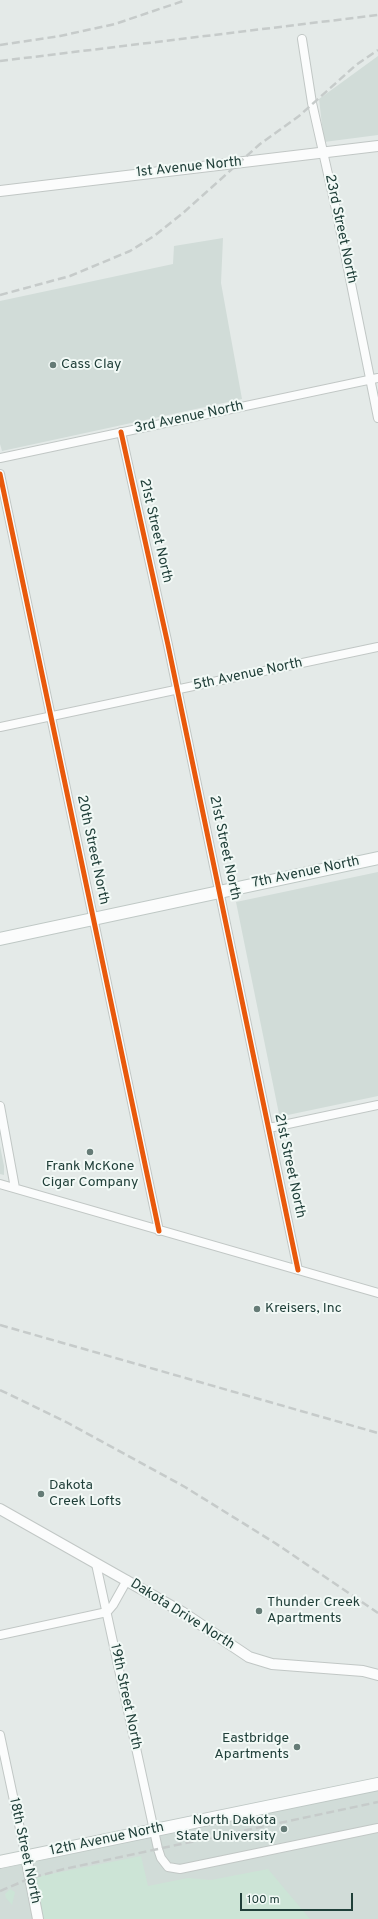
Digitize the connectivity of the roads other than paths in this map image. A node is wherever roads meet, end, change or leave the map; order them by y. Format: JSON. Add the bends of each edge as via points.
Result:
{"nodes":[{"id":1,"x":302,"y":39,"type":"dead end"},
{"id":2,"x":378,"y":146,"type":"edge"},
{"id":3,"x":324,"y":152,"type":"junction"},
{"id":4,"x":0,"y":191,"type":"edge"},
{"id":5,"x":374,"y":379,"type":"edge"},
{"id":6,"x":378,"y":418,"type":"edge"},
{"id":7,"x":121,"y":432,"type":"junction"},
{"id":8,"x":0,"y":458,"type":"edge"},
{"id":9,"x":0,"y":474,"type":"edge"},
{"id":10,"x":378,"y":648,"type":"edge"},
{"id":11,"x":178,"y":690,"type":"junction"},
{"id":12,"x":51,"y":716,"type":"junction"},
{"id":13,"x":0,"y":727,"type":"edge"},
{"id":14,"x":378,"y":858,"type":"edge"},
{"id":15,"x":220,"y":892,"type":"junction"},
{"id":16,"x":94,"y":919,"type":"junction"},
{"id":17,"x":0,"y":939,"type":"edge"},
{"id":18,"x":378,"y":1105,"type":"edge"},
{"id":19,"x":0,"y":1106,"type":"edge"},
{"id":20,"x":269,"y":1128,"type":"junction"},
{"id":21,"x":0,"y":1184,"type":"edge"},
{"id":22,"x":15,"y":1188,"type":"junction"},
{"id":23,"x":159,"y":1230,"type":"junction"},
{"id":24,"x":298,"y":1270,"type":"junction"},
{"id":25,"x":378,"y":1293,"type":"edge"},
{"id":26,"x":0,"y":1509,"type":"edge"},
{"id":27,"x":96,"y":1564,"type":"junction"},
{"id":28,"x":126,"y":1580,"type":"junction"},
{"id":29,"x":107,"y":1612,"type":"junction"},
{"id":30,"x":0,"y":1635,"type":"edge"},
{"id":31,"x":378,"y":1675,"type":"edge"},
{"id":32,"x":0,"y":1735,"type":"edge"},
{"id":33,"x":378,"y":1784,"type":"edge"},
{"id":34,"x":378,"y":1828,"type":"edge"},
{"id":35,"x":154,"y":1830,"type":"junction"},
{"id":36,"x":26,"y":1857,"type":"junction"},
{"id":37,"x":0,"y":1862,"type":"edge"},
{"id":38,"x":38,"y":1919,"type":"edge"}],
"edges":[{"from":1,"to":3,"type":"street","name":"23rd Street North","via":[[312,103]]},
{"from":2,"to":3,"type":"street","name":"1st Avenue North"},
{"from":3,"to":4,"type":"street","name":"1st Avenue North"},
{"from":3,"to":5,"type":"street","name":"23rd Street North"},
{"from":5,"to":6,"type":"street","name":"23rd Street North"},
{"from":5,"to":7,"type":"street","name":"3rd Avenue North"},
{"from":7,"to":8,"type":"street","name":"3rd Avenue North"},
{"from":7,"to":11,"type":"street","name":"21st Street North"},
{"from":9,"to":12,"type":"street","name":"20th Street North"},
{"from":10,"to":11,"type":"street","name":"5th Avenue North"},
{"from":11,"to":12,"type":"street","name":"5th Avenue North"},
{"from":11,"to":15,"type":"street","name":"21st Street North"},
{"from":12,"to":13,"type":"street","name":"5th Avenue North"},
{"from":12,"to":16,"type":"street","name":"20th Street North"},
{"from":14,"to":15,"type":"main road","name":"7th Avenue North"},
{"from":15,"to":16,"type":"main road","name":"7th Avenue North"},
{"from":15,"to":20,"type":"street","name":"21st Street North"},
{"from":16,"to":17,"type":"main road","name":"7th Avenue North"},
{"from":16,"to":23,"type":"street","name":"20th Street North"},
{"from":18,"to":20,"type":"street"},
{"from":19,"to":22,"type":"street"},
{"from":20,"to":24,"type":"street","name":"21st Street North"},
{"from":21,"to":22,"type":"street"},
{"from":22,"to":23,"type":"street"},
{"from":23,"to":24,"type":"street"},
{"from":24,"to":25,"type":"street"},
{"from":26,"to":27,"type":"street","name":"Dakota Drive North"},
{"from":27,"to":28,"type":"street","name":"Dakota Drive North"},
{"from":27,"to":29,"type":"street","name":"19th Street North"},
{"from":28,"to":29,"type":"street"},
{"from":28,"to":31,"type":"street","name":"Dakota Drive North","via":[[182,1612],[249,1657],[272,1664],[363,1671]]},
{"from":29,"to":30,"type":"street"},
{"from":29,"to":35,"type":"street","name":"19th Street North"},
{"from":32,"to":36,"type":"street","name":"18th Street North"},
{"from":33,"to":35,"type":"main road","name":"12th Avenue North"},
{"from":34,"to":35,"type":"street","name":"19th Street North","via":[[180,1869],[168,1867],[161,1858]]},
{"from":35,"to":36,"type":"main road","name":"12th Avenue North"},
{"from":36,"to":37,"type":"main road","name":"12th Avenue North"},
{"from":36,"to":38,"type":"street","name":"18th Street North"}]}
